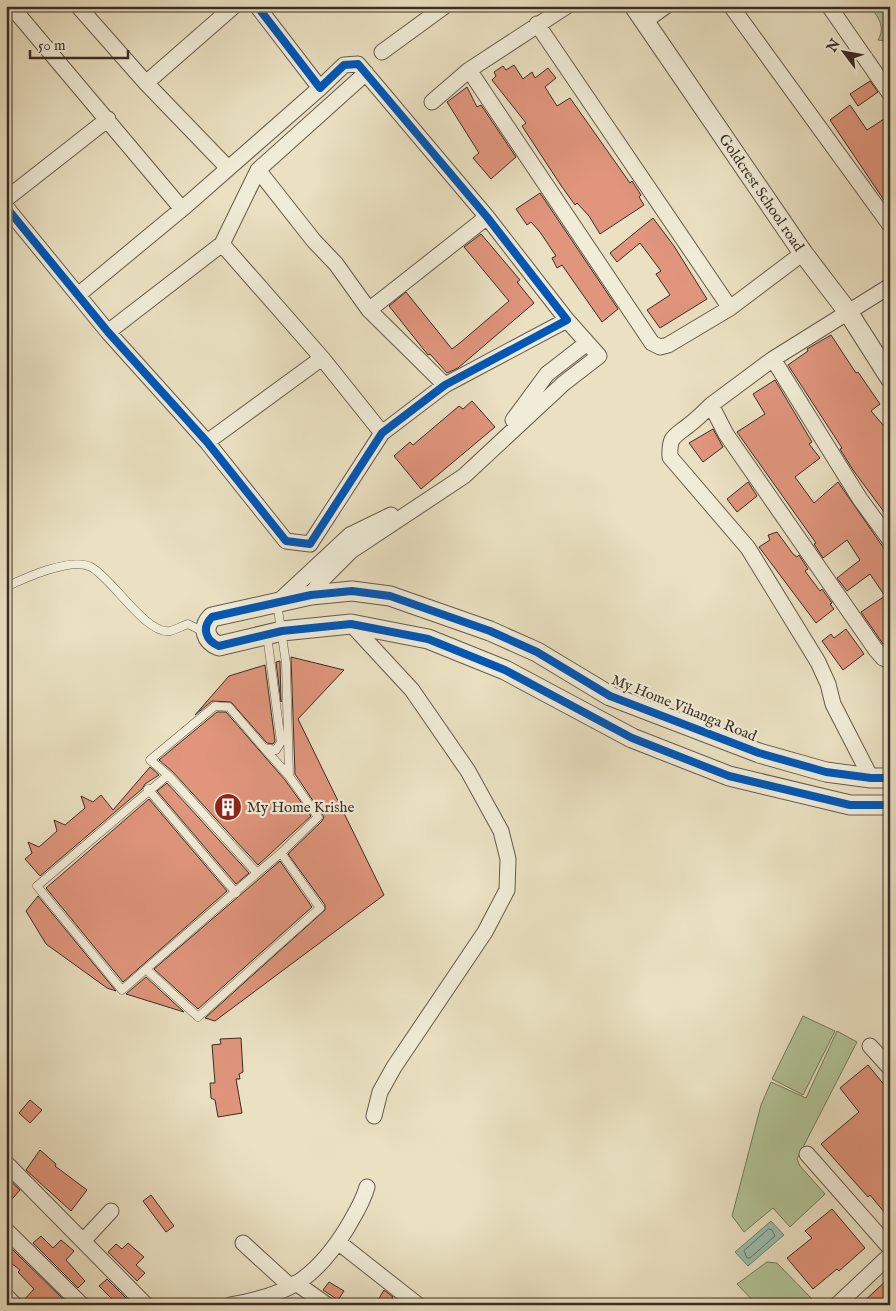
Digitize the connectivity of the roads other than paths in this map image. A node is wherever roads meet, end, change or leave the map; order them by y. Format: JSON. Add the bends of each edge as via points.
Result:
{"nodes":[{"id":1,"x":78,"y":6,"type":"edge"},
{"id":2,"x":234,"y":6,"type":"edge"},
{"id":3,"x":257,"y":6,"type":"edge"},
{"id":4,"x":445,"y":6,"type":"edge"},
{"id":5,"x":567,"y":6,"type":"edge"},
{"id":6,"x":666,"y":6,"type":"edge"},
{"id":7,"x":731,"y":6,"type":"edge"},
{"id":8,"x":829,"y":6,"type":"edge"},
{"id":9,"x":10,"y":8,"type":"edge"},
{"id":10,"x":640,"y":14,"type":"edge"},
{"id":11,"x":537,"y":24,"type":"junction"},
{"id":12,"x":382,"y":52,"type":"dead end"},
{"id":13,"x":469,"y":70,"type":"junction"},
{"id":14,"x":366,"y":73,"type":"junction"},
{"id":15,"x":146,"y":83,"type":"junction"},
{"id":16,"x":320,"y":88,"type":"junction"},
{"id":17,"x":890,"y":94,"type":"edge"},
{"id":18,"x":432,"y":102,"type":"dead end"},
{"id":19,"x":108,"y":119,"type":"junction"},
{"id":20,"x":228,"y":168,"type":"junction"},
{"id":21,"x":258,"y":170,"type":"junction"},
{"id":22,"x":6,"y":199,"type":"edge"},
{"id":23,"x":6,"y":208,"type":"edge"},
{"id":24,"x":182,"y":209,"type":"junction"},
{"id":25,"x":487,"y":217,"type":"junction"},
{"id":26,"x":890,"y":225,"type":"edge"},
{"id":27,"x":222,"y":244,"type":"junction"},
{"id":28,"x":803,"y":254,"type":"junction"},
{"id":29,"x":890,"y":286,"type":"edge"},
{"id":30,"x":78,"y":295,"type":"junction"},
{"id":31,"x":730,"y":308,"type":"junction"},
{"id":32,"x":369,"y":310,"type":"junction"},
{"id":33,"x":848,"y":312,"type":"junction"},
{"id":34,"x":567,"y":320,"type":"junction"},
{"id":35,"x":108,"y":332,"type":"junction"},
{"id":36,"x":587,"y":343,"type":"junction"},
{"id":37,"x":322,"y":358,"type":"junction"},
{"id":38,"x":773,"y":359,"type":"junction"},
{"id":39,"x":890,"y":378,"type":"edge"},
{"id":40,"x":445,"y":385,"type":"junction"},
{"id":41,"x":711,"y":405,"type":"junction"},
{"id":42,"x":382,"y":433,"type":"junction"},
{"id":43,"x":207,"y":442,"type":"junction"},
{"id":44,"x":890,"y":540,"type":"edge"},
{"id":45,"x":7,"y":586,"type":"edge"},
{"id":46,"x":311,"y":595,"type":"junction"},
{"id":47,"x":276,"y":603,"type":"junction"},
{"id":48,"x":351,"y":624,"type":"junction"},
{"id":49,"x":205,"y":633,"type":"junction"},
{"id":50,"x":275,"y":633,"type":"junction"},
{"id":51,"x":890,"y":660,"type":"edge"},
{"id":52,"x":264,"y":748,"type":"junction"},
{"id":53,"x":168,"y":775,"type":"junction"},
{"id":54,"x":289,"y":776,"type":"junction"},
{"id":55,"x":871,"y":778,"type":"junction"},
{"id":56,"x":890,"y":778,"type":"edge"},
{"id":57,"x":148,"y":789,"type":"junction"},
{"id":58,"x":890,"y":805,"type":"edge"},
{"id":59,"x":281,"y":853,"type":"junction"},
{"id":60,"x":257,"y":873,"type":"junction"},
{"id":61,"x":236,"y":893,"type":"junction"},
{"id":62,"x":146,"y":969,"type":"junction"},
{"id":63,"x":870,"y":1046,"type":"dead end"},
{"id":64,"x":890,"y":1068,"type":"edge"},
{"id":65,"x":374,"y":1116,"type":"dead end"},
{"id":66,"x":807,"y":1154,"type":"dead end"},
{"id":67,"x":6,"y":1163,"type":"edge"},
{"id":68,"x":367,"y":1187,"type":"dead end"},
{"id":69,"x":111,"y":1211,"type":"dead end"},
{"id":70,"x":6,"y":1230,"type":"edge"},
{"id":71,"x":83,"y":1241,"type":"junction"},
{"id":72,"x":338,"y":1242,"type":"junction"},
{"id":73,"x":244,"y":1243,"type":"dead end"},
{"id":74,"x":890,"y":1248,"type":"edge"},
{"id":75,"x":890,"y":1255,"type":"edge"},
{"id":76,"x":293,"y":1285,"type":"junction"},
{"id":77,"x":6,"y":1296,"type":"edge"},
{"id":78,"x":15,"y":1305,"type":"edge"},
{"id":79,"x":82,"y":1305,"type":"edge"},
{"id":80,"x":146,"y":1305,"type":"edge"},
{"id":81,"x":231,"y":1305,"type":"edge"},
{"id":82,"x":327,"y":1305,"type":"edge"},
{"id":83,"x":418,"y":1305,"type":"edge"},
{"id":84,"x":836,"y":1305,"type":"edge"}],
"edges":[{"from":1,"to":15,"type":"street"},
{"from":2,"to":15,"type":"street"},
{"from":3,"to":16,"type":"street"},
{"from":4,"to":12,"type":"street"},
{"from":5,"to":11,"type":"street"},
{"from":6,"to":10,"type":"street"},
{"from":7,"to":26,"type":"street"},
{"from":8,"to":17,"type":"street"},
{"from":9,"to":19,"type":"street"},
{"from":10,"to":28,"type":"street","name":"Goldcrest School road"},
{"from":11,"to":13,"type":"street"},
{"from":11,"to":31,"type":"street"},
{"from":13,"to":18,"type":"street"},
{"from":13,"to":31,"type":"street","via":[[652,343],[660,347],[668,345]]},
{"from":14,"to":16,"type":"street","via":[[358,64],[344,65]]},
{"from":14,"to":21,"type":"street"},
{"from":14,"to":25,"type":"street"},
{"from":15,"to":20,"type":"street"},
{"from":16,"to":20,"type":"street"},
{"from":19,"to":22,"type":"street"},
{"from":19,"to":24,"type":"street"},
{"from":20,"to":24,"type":"street"},
{"from":21,"to":27,"type":"street"},
{"from":21,"to":32,"type":"street","via":[[336,264]]},
{"from":23,"to":30,"type":"street"},
{"from":24,"to":30,"type":"street"},
{"from":25,"to":32,"type":"street"},
{"from":25,"to":34,"type":"street"},
{"from":27,"to":35,"type":"street"},
{"from":27,"to":37,"type":"street"},
{"from":28,"to":31,"type":"street"},
{"from":28,"to":33,"type":"street","name":"Goldcrest School road"},
{"from":29,"to":33,"type":"street"},
{"from":30,"to":35,"type":"street"},
{"from":32,"to":40,"type":"street"},
{"from":33,"to":38,"type":"street"},
{"from":33,"to":39,"type":"street","name":"Goldcrest School road"},
{"from":34,"to":36,"type":"street"},
{"from":34,"to":40,"type":"street"},
{"from":35,"to":43,"type":"street"},
{"from":36,"to":46,"type":"street","via":[[599,356],[564,383],[464,476],[351,551]]},
{"from":36,"to":47,"type":"street","via":[[547,374],[520,413],[486,448],[407,508],[350,535]]},
{"from":37,"to":42,"type":"street"},
{"from":37,"to":43,"type":"street"},
{"from":38,"to":41,"type":"street"},
{"from":38,"to":44,"type":"street","via":[[860,499]]},
{"from":40,"to":42,"type":"street"},
{"from":41,"to":51,"type":"street","via":[[726,434],[876,650]]},
{"from":41,"to":55,"type":"street","via":[[675,434],[669,445],[670,457],[748,548],[818,662],[833,704]]},
{"from":42,"to":43,"type":"street","via":[[310,544],[286,541]]},
{"from":45,"to":49,"type":"lane","via":[[35,573],[74,565],[90,566],[153,627],[169,631],[188,624]]},
{"from":46,"to":47,"type":"street","name":"My Home Vihanga Road"},
{"from":46,"to":55,"type":"street","name":"My Home Vihanga Road","via":[[352,591],[390,596],[490,631],[537,652],[610,696],[750,750],[826,772]]},
{"from":47,"to":49,"type":"street","name":"My Home Vihanga Road","via":[[212,618]]},
{"from":47,"to":50,"type":"lane"},
{"from":48,"to":50,"type":"street"},
{"from":48,"to":58,"type":"street","via":[[428,639],[505,670],[632,738],[729,776],[850,805]]},
{"from":48,"to":65,"type":"street","via":[[412,690],[468,771],[501,831],[508,859],[506,890],[485,932],[394,1067],[380,1092]]},
{"from":49,"to":50,"type":"street","via":[[210,643],[219,646]]},
{"from":50,"to":52,"type":"lane","via":[[282,742],[276,750]]},
{"from":50,"to":54,"type":"lane","via":[[286,662]]},
{"from":52,"to":53,"type":"lane","via":[[229,707],[215,706],[150,760]]},
{"from":52,"to":54,"type":"lane"},
{"from":53,"to":57,"type":"lane"},
{"from":53,"to":60,"type":"lane"},
{"from":54,"to":59,"type":"lane","via":[[318,817]]},
{"from":55,"to":56,"type":"street","name":"My Home Vihanga Road"},
{"from":57,"to":61,"type":"lane"},
{"from":57,"to":62,"type":"lane","via":[[37,886],[122,990]]},
{"from":59,"to":60,"type":"lane"},
{"from":59,"to":62,"type":"lane","via":[[320,908],[198,1017]]},
{"from":60,"to":61,"type":"lane"},
{"from":61,"to":62,"type":"lane"},
{"from":63,"to":64,"type":"street"},
{"from":66,"to":74,"type":"street"},
{"from":67,"to":71,"type":"street"},
{"from":68,"to":72,"type":"street","via":[[364,1200]]},
{"from":69,"to":71,"type":"street"},
{"from":70,"to":79,"type":"street"},
{"from":71,"to":80,"type":"street"},
{"from":72,"to":76,"type":"street","via":[[314,1272]]},
{"from":72,"to":83,"type":"street"},
{"from":73,"to":76,"type":"street"},
{"from":75,"to":84,"type":"street"},
{"from":76,"to":81,"type":"street","via":[[260,1300]]},
{"from":76,"to":82,"type":"street"},
{"from":77,"to":78,"type":"street"}]}
